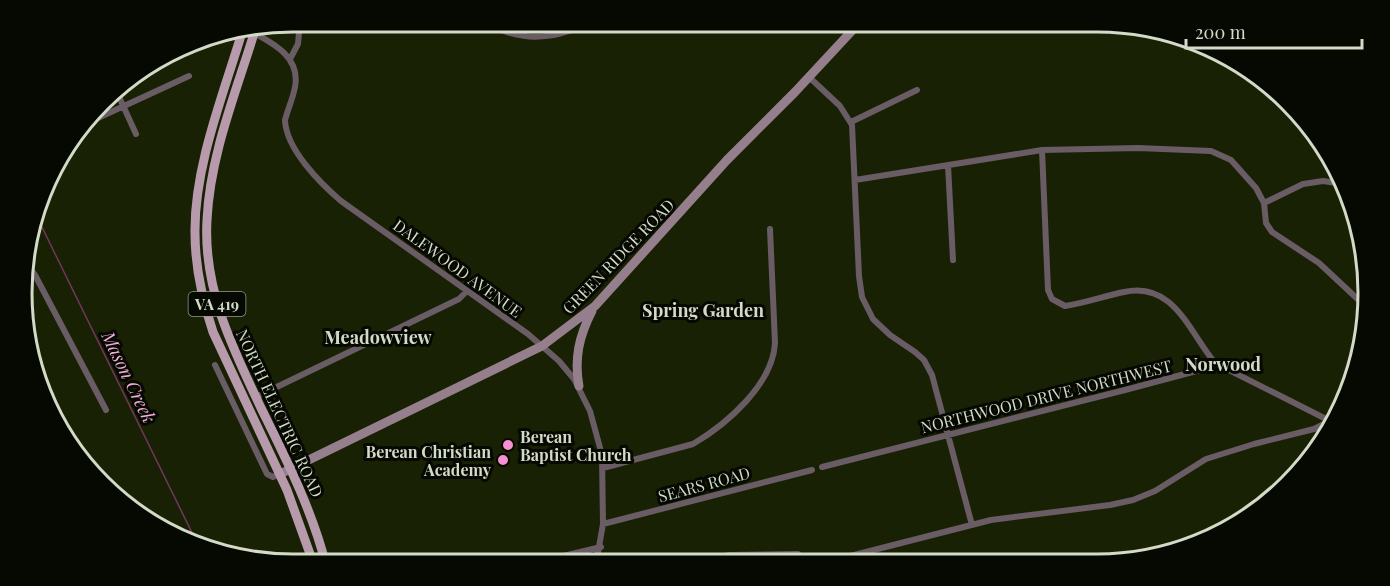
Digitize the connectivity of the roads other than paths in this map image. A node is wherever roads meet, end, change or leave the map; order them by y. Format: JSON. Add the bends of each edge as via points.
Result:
{"nodes":[{"id":1,"x":299,"y":32,"type":"edge"},
{"id":2,"x":508,"y":32,"type":"edge"},
{"id":3,"x":564,"y":32,"type":"edge"},
{"id":4,"x":851,"y":32,"type":"edge"},
{"id":5,"x":258,"y":34,"type":"edge"},
{"id":6,"x":248,"y":36,"type":"edge"},
{"id":7,"x":248,"y":36,"type":"edge"},
{"id":8,"x":290,"y":59,"type":"junction"},
{"id":9,"x":189,"y":76,"type":"dead end"},
{"id":10,"x":809,"y":77,"type":"junction"},
{"id":11,"x":917,"y":90,"type":"dead end"},
{"id":12,"x":120,"y":97,"type":"edge"},
{"id":13,"x":123,"y":105,"type":"junction"},
{"id":14,"x":101,"y":115,"type":"edge"},
{"id":15,"x":851,"y":122,"type":"junction"},
{"id":16,"x":136,"y":134,"type":"dead end"},
{"id":17,"x":1042,"y":150,"type":"junction"},
{"id":18,"x":948,"y":165,"type":"junction"},
{"id":19,"x":855,"y":180,"type":"junction"},
{"id":20,"x":1334,"y":183,"type":"edge"},
{"id":21,"x":1264,"y":203,"type":"junction"},
{"id":22,"x":770,"y":229,"type":"dead end"},
{"id":23,"x":953,"y":260,"type":"dead end"},
{"id":24,"x":33,"y":272,"type":"edge"},
{"id":25,"x":467,"y":291,"type":"junction"},
{"id":26,"x":1358,"y":299,"type":"edge"},
{"id":27,"x":595,"y":306,"type":"junction"},
{"id":28,"x":542,"y":346,"type":"junction"},
{"id":29,"x":1215,"y":363,"type":"junction"},
{"id":30,"x":215,"y":365,"type":"dead end"},
{"id":31,"x":579,"y":387,"type":"junction"},
{"id":32,"x":256,"y":398,"type":"junction"},
{"id":33,"x":245,"y":401,"type":"junction"},
{"id":34,"x":234,"y":406,"type":"junction"},
{"id":35,"x":106,"y":410,"type":"dead end"},
{"id":36,"x":1326,"y":419,"type":"edge"},
{"id":37,"x":1322,"y":426,"type":"edge"},
{"id":38,"x":949,"y":435,"type":"junction"},
{"id":39,"x":822,"y":467,"type":"dead end"},
{"id":40,"x":603,"y":468,"type":"junction"},
{"id":41,"x":291,"y":469,"type":"junction"},
{"id":42,"x":812,"y":470,"type":"dead end"},
{"id":43,"x":280,"y":474,"type":"junction"},
{"id":44,"x":603,"y":524,"type":"junction"},
{"id":45,"x":972,"y":525,"type":"junction"},
{"id":46,"x":601,"y":547,"type":"junction"},
{"id":47,"x":310,"y":554,"type":"edge"},
{"id":48,"x":323,"y":554,"type":"edge"},
{"id":49,"x":572,"y":554,"type":"edge"},
{"id":50,"x":600,"y":554,"type":"edge"},
{"id":51,"x":858,"y":554,"type":"edge"}],
"edges":[{"from":1,"to":8,"type":"street","via":[[298,45]]},
{"from":2,"to":3,"type":"street","via":[[546,38]]},
{"from":4,"to":10,"type":"street","name":"GREEN RIDGE ROAD"},
{"from":5,"to":8,"type":"street"},
{"from":6,"to":32,"type":"main road","name":"NORTH ELECTRIC ROAD","number":"VA 419","via":[[215,164],[207,238],[211,279],[221,318]]},
{"from":7,"to":33,"type":"main road","name":"NORTH ELECTRIC ROAD","number":"VA 419","via":[[202,169],[195,232],[206,309]]},
{"from":8,"to":25,"type":"street","name":"DALEWOOD AVENUE","via":[[295,84],[285,126],[305,163],[341,201]]},
{"from":9,"to":13,"type":"street"},
{"from":10,"to":15,"type":"street","via":[[843,108]]},
{"from":10,"to":27,"type":"street","name":"GREEN RIDGE ROAD"},
{"from":11,"to":15,"type":"street"},
{"from":12,"to":13,"type":"street"},
{"from":13,"to":14,"type":"street"},
{"from":13,"to":16,"type":"street"},
{"from":15,"to":19,"type":"street"},
{"from":17,"to":18,"type":"street"},
{"from":17,"to":21,"type":"street","via":[[1211,151],[1237,166]]},
{"from":17,"to":29,"type":"street","via":[[1048,290],[1052,299],[1065,306],[1125,291],[1154,293],[1173,305]]},
{"from":18,"to":19,"type":"street"},
{"from":18,"to":23,"type":"street"},
{"from":19,"to":38,"type":"street","via":[[862,297],[881,327],[926,364]]},
{"from":20,"to":21,"type":"street","via":[[1303,184]]},
{"from":21,"to":26,"type":"street","via":[[1266,223],[1272,232],[1319,263]]},
{"from":22,"to":40,"type":"street","via":[[775,349],[761,384],[693,444]]},
{"from":24,"to":35,"type":"street"},
{"from":25,"to":28,"type":"street","name":"DALEWOOD AVENUE"},
{"from":25,"to":32,"type":"street"},
{"from":27,"to":28,"type":"street","name":"GREEN RIDGE ROAD"},
{"from":27,"to":31,"type":"street","via":[[578,346]]},
{"from":28,"to":31,"type":"street","name":"DALEWOOD AVENUE"},
{"from":28,"to":41,"type":"street","name":"GREEN RIDGE ROAD"},
{"from":29,"to":36,"type":"street"},
{"from":29,"to":38,"type":"street","name":"NORTHWOOD DRIVE NORTHWEST"},
{"from":30,"to":34,"type":"street"},
{"from":31,"to":40,"type":"street","name":"DALEWOOD AVENUE","via":[[590,411]]},
{"from":32,"to":41,"type":"main road","name":"NORTH ELECTRIC ROAD","number":"VA 419"},
{"from":33,"to":34,"type":"street"},
{"from":33,"to":43,"type":"main road","name":"NORTH ELECTRIC ROAD","number":"VA 419"},
{"from":34,"to":43,"type":"street","via":[[268,475]]},
{"from":37,"to":45,"type":"street","via":[[1206,459],[1133,500]]},
{"from":38,"to":39,"type":"street","name":"NORTHWOOD DRIVE NORTHWEST"},
{"from":38,"to":45,"type":"street"},
{"from":40,"to":44,"type":"street","name":"DALEWOOD AVENUE"},
{"from":41,"to":43,"type":"street","name":"GREEN RIDGE ROAD"},
{"from":41,"to":48,"type":"main road","name":"NORTH ELECTRIC ROAD","number":"VA 419"},
{"from":42,"to":44,"type":"street","name":"SEARS ROAD"},
{"from":43,"to":47,"type":"main road","name":"NORTH ELECTRIC ROAD","number":"VA 419"},
{"from":44,"to":46,"type":"street","name":"DALEWOOD AVENUE"},
{"from":45,"to":51,"type":"street"},
{"from":46,"to":49,"type":"street"},
{"from":46,"to":50,"type":"street","name":"DALEWOOD AVENUE"}]}
